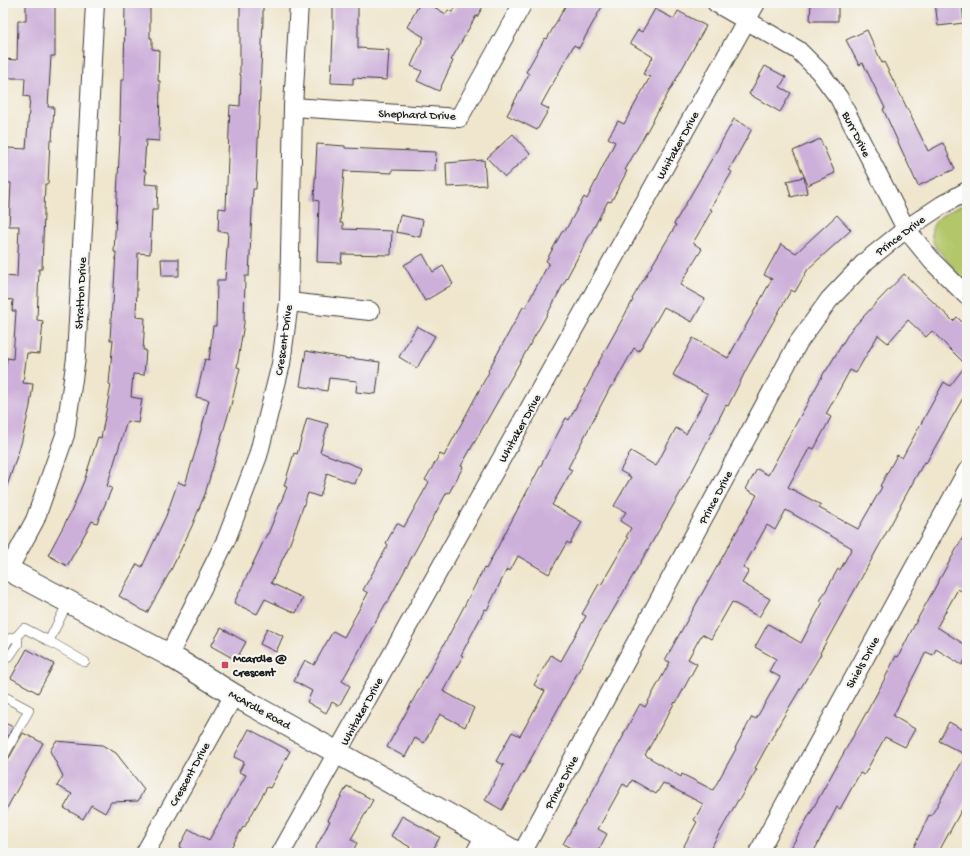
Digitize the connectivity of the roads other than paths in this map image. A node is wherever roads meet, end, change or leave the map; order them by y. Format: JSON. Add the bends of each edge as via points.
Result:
{"nodes":[{"id":1,"x":95,"y":3,"type":"edge"},
{"id":2,"x":299,"y":3,"type":"edge"},
{"id":3,"x":523,"y":3,"type":"edge"},
{"id":4,"x":716,"y":3,"type":"edge"},
{"id":5,"x":756,"y":3,"type":"edge"},
{"id":6,"x":747,"y":20,"type":"junction"},
{"id":7,"x":293,"y":107,"type":"junction"},
{"id":8,"x":967,"y":191,"type":"edge"},
{"id":9,"x":906,"y":229,"type":"junction"},
{"id":10,"x":967,"y":296,"type":"edge"},
{"id":11,"x":289,"y":302,"type":"junction"},
{"id":12,"x":370,"y":311,"type":"dead end"},
{"id":13,"x":967,"y":471,"type":"edge"},
{"id":14,"x":6,"y":571,"type":"edge"},
{"id":15,"x":68,"y":602,"type":"junction"},
{"id":16,"x":17,"y":636,"type":"junction"},
{"id":17,"x":49,"y":641,"type":"junction"},
{"id":18,"x":3,"y":649,"type":"edge"},
{"id":19,"x":169,"y":655,"type":"junction"},
{"id":20,"x":3,"y":660,"type":"edge"},
{"id":21,"x":85,"y":662,"type":"dead end"},
{"id":22,"x":234,"y":695,"type":"junction"},
{"id":23,"x":3,"y":696,"type":"edge"},
{"id":24,"x":338,"y":752,"type":"junction"},
{"id":25,"x":3,"y":757,"type":"edge"},
{"id":26,"x":480,"y":844,"type":"edge"},
{"id":27,"x":145,"y":853,"type":"edge"},
{"id":28,"x":281,"y":853,"type":"edge"},
{"id":29,"x":517,"y":853,"type":"edge"},
{"id":30,"x":522,"y":853,"type":"edge"},
{"id":31,"x":758,"y":853,"type":"edge"}],
"edges":[{"from":1,"to":14,"type":"street","name":"Stratton Drive","via":[[76,358],[65,435],[35,520]]},
{"from":2,"to":7,"type":"street","name":"Crescent Drive"},
{"from":3,"to":7,"type":"street","name":"Shephard Drive","via":[[459,118]]},
{"from":4,"to":6,"type":"street","name":"Burr Drive"},
{"from":5,"to":6,"type":"street","name":"Whitaker Drive"},
{"from":6,"to":9,"type":"street","name":"Burr Drive","via":[[798,50],[820,71],[839,98]]},
{"from":6,"to":24,"type":"street","name":"Whitaker Drive"},
{"from":7,"to":11,"type":"street","name":"Crescent Drive"},
{"from":8,"to":9,"type":"street","name":"Prince Drive"},
{"from":9,"to":10,"type":"street","name":"Burr Drive","via":[[933,262]]},
{"from":9,"to":30,"type":"street","name":"Prince Drive","via":[[866,261],[829,300],[798,343]]},
{"from":11,"to":12,"type":"street"},
{"from":11,"to":19,"type":"street","name":"Crescent Drive","via":[[281,364],[258,456],[226,540]]},
{"from":13,"to":31,"type":"street","name":"Shiels Drive"},
{"from":14,"to":15,"type":"main road","name":"McArdle Road"},
{"from":15,"to":17,"type":"lane"},
{"from":15,"to":19,"type":"main road","name":"McArdle Road"},
{"from":16,"to":17,"type":"lane","via":[[24,628]]},
{"from":16,"to":18,"type":"lane","via":[[9,639]]},
{"from":16,"to":20,"type":"lane","via":[[18,644],[9,658]]},
{"from":17,"to":21,"type":"lane"},
{"from":19,"to":22,"type":"main road","name":"McArdle Road"},
{"from":22,"to":24,"type":"main road","name":"McArdle Road"},
{"from":22,"to":27,"type":"street","name":"Crescent Drive"},
{"from":23,"to":25,"type":"lane","via":[[29,710]]},
{"from":24,"to":26,"type":"main road","name":"McArdle Road"},
{"from":24,"to":28,"type":"street","name":"Whitaker Drive"},
{"from":26,"to":29,"type":"main road","name":"McArdle Road"}]}
